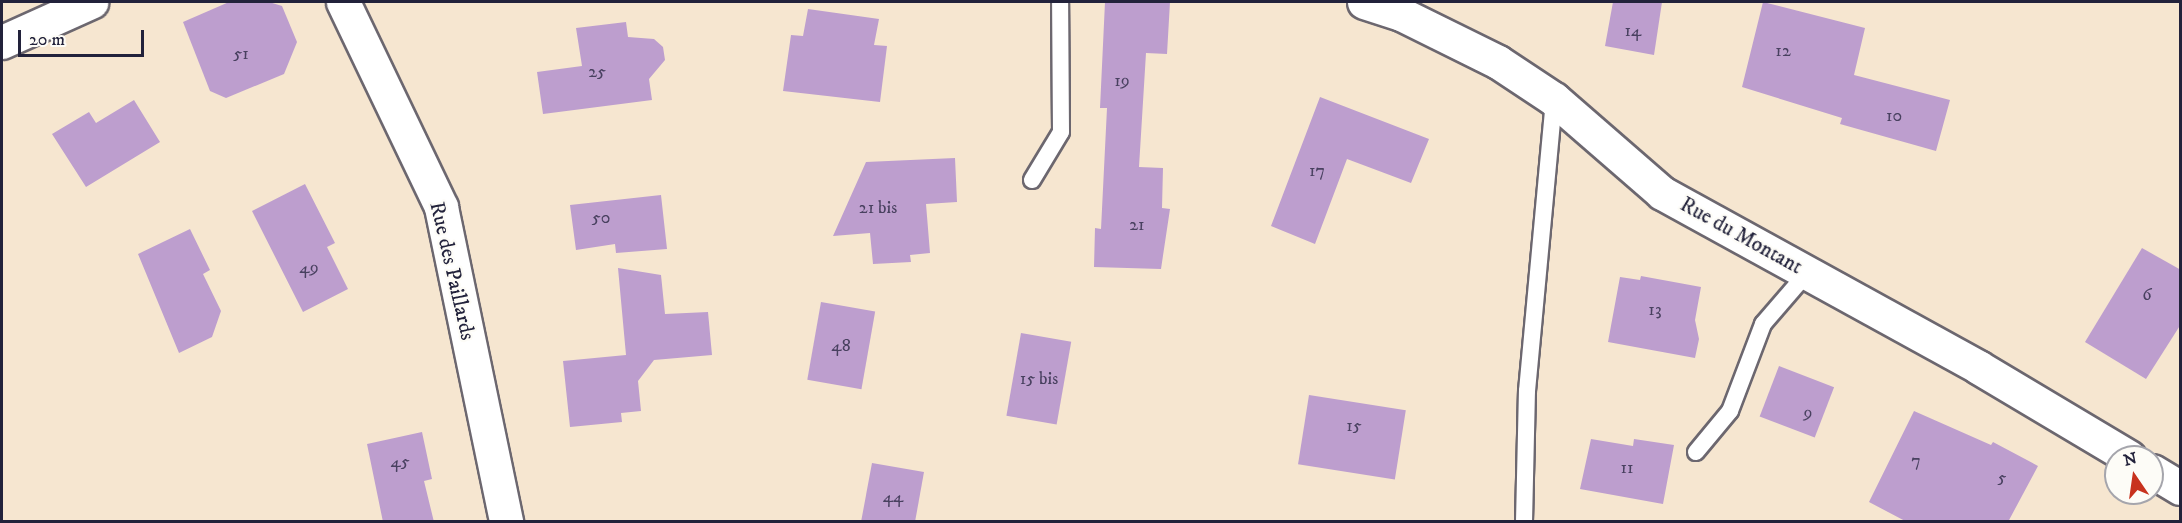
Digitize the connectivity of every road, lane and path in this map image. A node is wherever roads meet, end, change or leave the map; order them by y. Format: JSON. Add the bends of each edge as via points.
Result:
{"nodes":[{"id":1,"x":91,"y":2,"type":"edge"},
{"id":2,"x":343,"y":2,"type":"edge"},
{"id":3,"x":1060,"y":2,"type":"edge"},
{"id":4,"x":1365,"y":2,"type":"edge"},
{"id":5,"x":2,"y":42,"type":"edge"},
{"id":6,"x":1554,"y":99,"type":"junction"},
{"id":7,"x":1032,"y":180,"type":"dead end"},
{"id":8,"x":1807,"y":273,"type":"junction"},
{"id":9,"x":2108,"y":445,"type":"edge"},
{"id":10,"x":1696,"y":452,"type":"dead end"},
{"id":11,"x":2164,"y":478,"type":"edge"},
{"id":12,"x":2181,"y":488,"type":"edge"},
{"id":13,"x":506,"y":522,"type":"edge"},
{"id":14,"x":1524,"y":522,"type":"edge"}],
"edges":[{"from":1,"to":5,"type":"street"},
{"from":2,"to":13,"type":"street","name":"Rue des Paillards","via":[[441,207]]},
{"from":3,"to":7,"type":"lane","via":[[1061,132]]},
{"from":4,"to":6,"type":"street","name":"Rue du Montant","via":[[1401,14],[1498,62]]},
{"from":6,"to":8,"type":"street","name":"Rue du Montant","via":[[1662,193]]},
{"from":6,"to":14,"type":"lane","via":[[1527,392]]},
{"from":8,"to":9,"type":"street","name":"Rue du Montant"},
{"from":8,"to":10,"type":"lane","via":[[1763,324],[1730,411]]},
{"from":11,"to":12,"type":"street"}]}
